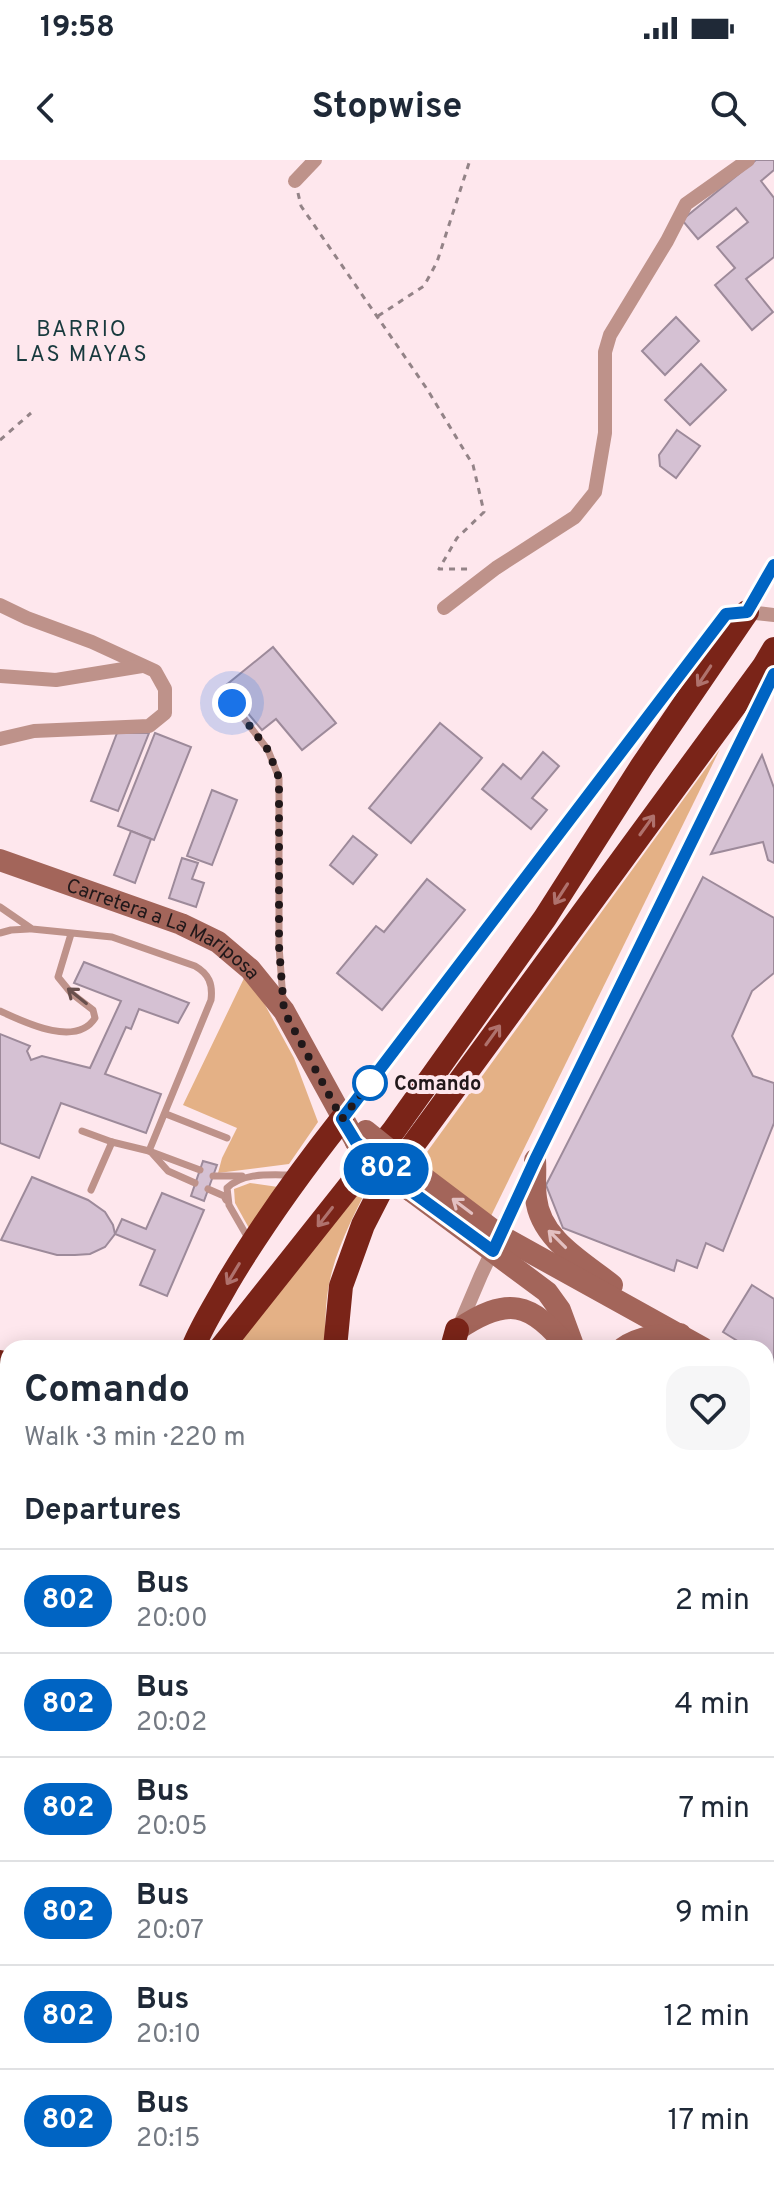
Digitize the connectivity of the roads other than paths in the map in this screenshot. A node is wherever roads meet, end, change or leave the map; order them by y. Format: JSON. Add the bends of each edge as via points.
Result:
{"nodes":[{"id":1,"x":315,"y":160,"type":"edge"},
{"id":2,"x":748,"y":160,"type":"edge"},
{"id":3,"x":295,"y":181,"type":"road end"},
{"id":4,"x":774,"y":565,"type":"edge"},
{"id":5,"x":0,"y":605,"type":"edge"},
{"id":6,"x":444,"y":608,"type":"dead end"},
{"id":7,"x":747,"y":612,"type":"junction"},
{"id":8,"x":774,"y":615,"type":"edge"},
{"id":9,"x":774,"y":649,"type":"edge"},
{"id":10,"x":144,"y":665,"type":"junction"},
{"id":11,"x":774,"y":675,"type":"edge"},
{"id":12,"x":0,"y":676,"type":"edge"},
{"id":13,"x":232,"y":703,"type":"dead end"},
{"id":14,"x":0,"y":739,"type":"edge"},
{"id":15,"x":0,"y":860,"type":"edge"},
{"id":16,"x":0,"y":907,"type":"edge"},
{"id":17,"x":32,"y":929,"type":"junction"},
{"id":18,"x":0,"y":933,"type":"edge"},
{"id":19,"x":71,"y":934,"type":"junction"},
{"id":20,"x":0,"y":1011,"type":"edge"},
{"id":21,"x":284,"y":1011,"type":"junction"},
{"id":22,"x":166,"y":1114,"type":"junction"},
{"id":23,"x":342,"y":1119,"type":"junction"},
{"id":24,"x":82,"y":1131,"type":"dead end"},
{"id":25,"x":227,"y":1138,"type":"dead end"},
{"id":26,"x":112,"y":1142,"type":"junction"},
{"id":27,"x":149,"y":1151,"type":"junction"},
{"id":28,"x":535,"y":1160,"type":"junction"},
{"id":29,"x":200,"y":1170,"type":"dead end"},
{"id":30,"x":298,"y":1174,"type":"junction"},
{"id":31,"x":213,"y":1176,"type":"dead end"},
{"id":32,"x":248,"y":1176,"type":"junction"},
{"id":33,"x":195,"y":1183,"type":"dead end"},
{"id":34,"x":208,"y":1189,"type":"dead end"},
{"id":35,"x":91,"y":1190,"type":"dead end"},
{"id":36,"x":229,"y":1205,"type":"junction"},
{"id":37,"x":497,"y":1243,"type":"junction"},
{"id":38,"x":251,"y":1244,"type":"junction"},
{"id":39,"x":635,"y":1309,"type":"junction"},
{"id":40,"x":680,"y":1334,"type":"junction"},
{"id":41,"x":455,"y":1339,"type":"edge"},
{"id":42,"x":194,"y":1340,"type":"edge"},
{"id":43,"x":227,"y":1340,"type":"edge"},
{"id":44,"x":336,"y":1340,"type":"edge"},
{"id":45,"x":562,"y":1340,"type":"edge"},
{"id":46,"x":571,"y":1340,"type":"edge"},
{"id":47,"x":640,"y":1340,"type":"edge"},
{"id":48,"x":690,"y":1340,"type":"edge"}],
"edges":[{"from":1,"to":3,"type":"street"},
{"from":2,"to":6,"type":"street","via":[[686,204],[610,335],[605,352],[605,433],[595,492],[575,517]]},
{"from":4,"to":7,"type":"street"},
{"from":5,"to":10,"type":"street"},
{"from":7,"to":8,"type":"street"},
{"from":7,"to":23,"type":"lane","via":[[726,614]]},
{"from":7,"to":43,"type":"highway","one_way":true,"via":[[519,956],[394,1130]]},
{"from":44,"to":9,"type":"highway","one_way":true,"via":[[341,1286],[383,1186]]},
{"from":10,"to":12,"type":"street","via":[[56,680]]},
{"from":10,"to":14,"type":"street","via":[[155,671],[165,689],[165,713],[149,726],[34,731]]},
{"from":11,"to":28,"type":"street"},
{"from":13,"to":21,"type":"lane","via":[[268,750],[279,778]]},
{"from":15,"to":21,"type":"main road","name":"Carretera a La Mariposa","via":[[218,942],[250,969]]},
{"from":16,"to":17,"type":"lane"},
{"from":17,"to":18,"type":"lane"},
{"from":17,"to":19,"type":"lane"},
{"from":20,"to":19,"type":"lane","one_way":true,"via":[[67,1032],[91,1024],[93,1010],[58,977]]},
{"from":19,"to":22,"type":"lane","via":[[112,937],[195,966],[211,982],[211,1000]]},
{"from":21,"to":23,"type":"main road","name":"Carretera a La Mariposa"},
{"from":22,"to":25,"type":"lane"},
{"from":22,"to":27,"type":"lane"},
{"from":23,"to":30,"type":"highway"},
{"from":23,"to":37,"type":"main road","bridge":true},
{"from":24,"to":26,"type":"lane"},
{"from":26,"to":27,"type":"lane"},
{"from":26,"to":35,"type":"lane"},
{"from":27,"to":29,"type":"lane"},
{"from":27,"to":33,"type":"lane","via":[[168,1171]]},
{"from":28,"to":37,"type":"street"},
{"from":39,"to":28,"type":"main road","one_way":true,"via":[[547,1229],[536,1198]]},
{"from":30,"to":32,"type":"lane"},
{"from":30,"to":38,"type":"highway"},
{"from":31,"to":32,"type":"lane"},
{"from":32,"to":36,"type":"lane","via":[[227,1188]]},
{"from":34,"to":36,"type":"lane","via":[[224,1196]]},
{"from":36,"to":38,"type":"lane"},
{"from":37,"to":39,"type":"main road"},
{"from":37,"to":41,"type":"street"},
{"from":37,"to":46,"type":"main road","via":[[547,1292]]},
{"from":38,"to":42,"type":"highway","one_way":true},
{"from":39,"to":40,"type":"main road"},
{"from":40,"to":47,"type":"main road"},
{"from":40,"to":48,"type":"main road"},
{"from":41,"to":45,"type":"main road","via":[[474,1318],[511,1307],[538,1317]]}]}
